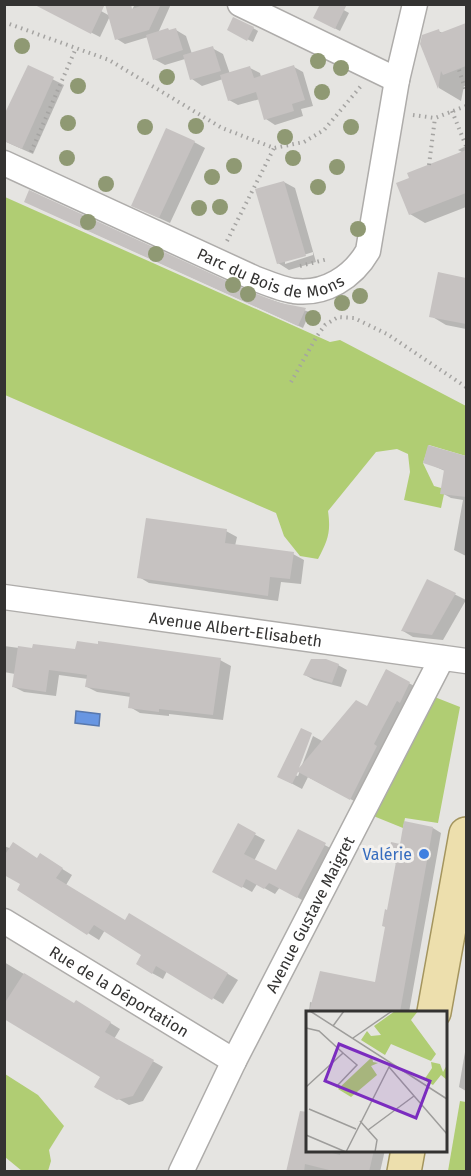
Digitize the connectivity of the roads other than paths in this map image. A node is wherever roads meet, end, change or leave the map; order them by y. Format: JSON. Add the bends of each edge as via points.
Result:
{"nodes":[{"id":1,"x":240,"y":4,"type":"edge"},
{"id":2,"x":415,"y":4,"type":"edge"},
{"id":3,"x":397,"y":80,"type":"junction"},
{"id":4,"x":13,"y":167,"type":"edge"},
{"id":5,"x":4,"y":597,"type":"edge"},
{"id":6,"x":442,"y":658,"type":"junction"},
{"id":7,"x":466,"y":661,"type":"edge"},
{"id":8,"x":466,"y":834,"type":"edge"},
{"id":9,"x":4,"y":921,"type":"edge"},
{"id":10,"x":434,"y":1011,"type":"edge"},
{"id":11,"x":234,"y":1061,"type":"junction"},
{"id":12,"x":408,"y":1152,"type":"edge"},
{"id":13,"x":181,"y":1172,"type":"edge"},
{"id":14,"x":404,"y":1172,"type":"edge"}],
"edges":[{"from":1,"to":3,"type":"street"},
{"from":2,"to":3,"type":"street","name":"Parc du Bois de Mons"},
{"from":3,"to":4,"type":"street","name":"Parc du Bois de Mons","via":[[368,251],[342,280],[317,290],[295,291],[254,278]]},
{"from":5,"to":6,"type":"street","name":"Avenue Albert-Elisabeth"},
{"from":6,"to":7,"type":"street","name":"Avenue Albert-Elisabeth"},
{"from":6,"to":11,"type":"street","name":"Avenue Gustave Maigret"},
{"from":8,"to":10,"type":"main road"},
{"from":9,"to":11,"type":"street","name":"Rue de la Déportation"},
{"from":11,"to":13,"type":"street","name":"Avenue Gustave Maigret"},
{"from":12,"to":14,"type":"main road"}]}
